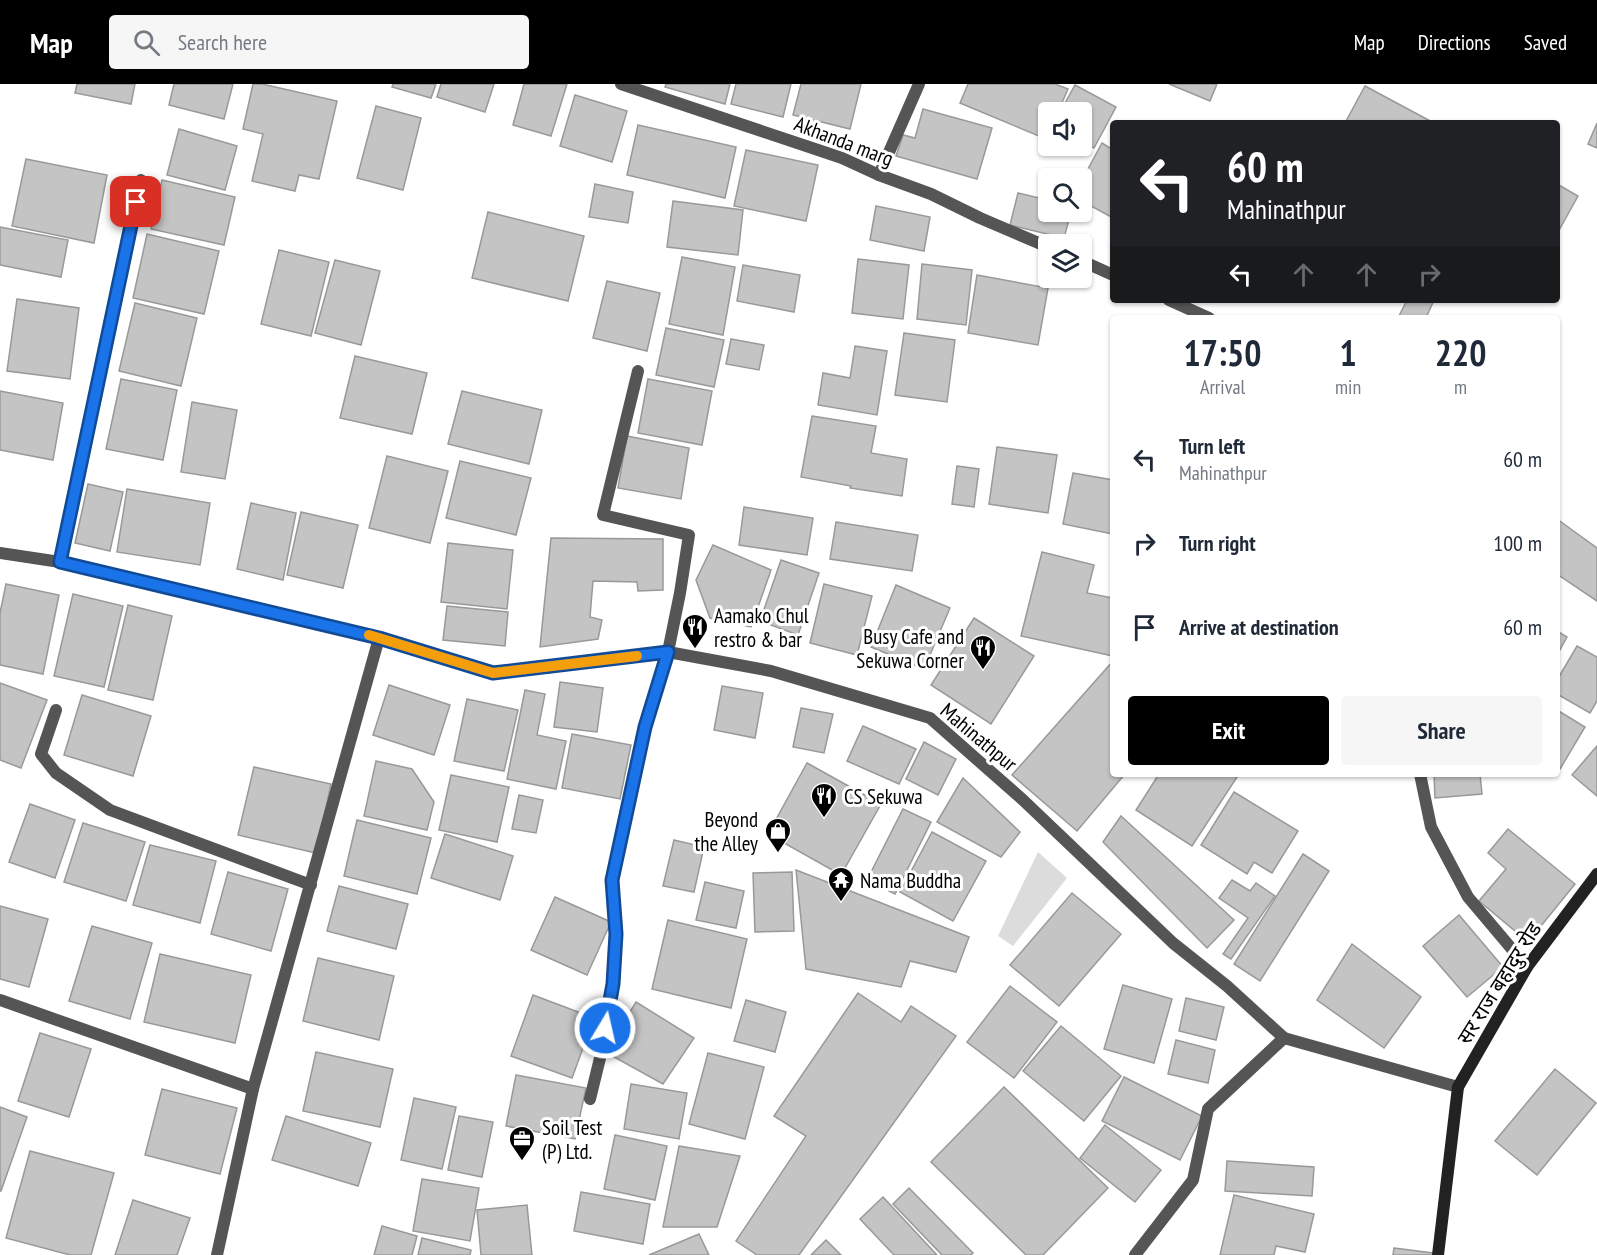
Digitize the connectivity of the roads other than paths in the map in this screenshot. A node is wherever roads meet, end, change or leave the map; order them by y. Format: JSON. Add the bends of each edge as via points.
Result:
{"nodes":[{"id":1,"x":621,"y":84,"type":"edge"},
{"id":2,"x":919,"y":84,"type":"edge"},
{"id":3,"x":879,"y":175,"type":"junction"},
{"id":4,"x":141,"y":180,"type":"dead end"},
{"id":5,"x":1038,"y":243,"type":"edge"},
{"id":6,"x":1092,"y":266,"type":"edge"},
{"id":7,"x":1110,"y":274,"type":"edge"},
{"id":8,"x":1176,"y":303,"type":"edge"},
{"id":9,"x":1202,"y":315,"type":"edge"},
{"id":10,"x":638,"y":371,"type":"dead end"},
{"id":11,"x":0,"y":553,"type":"edge"},
{"id":12,"x":60,"y":562,"type":"junction"},
{"id":13,"x":379,"y":638,"type":"junction"},
{"id":14,"x":668,"y":652,"type":"junction"},
{"id":15,"x":56,"y":710,"type":"dead end"},
{"id":16,"x":1421,"y":777,"type":"edge"},
{"id":17,"x":1597,"y":874,"type":"edge"},
{"id":18,"x":310,"y":885,"type":"junction"},
{"id":19,"x":1527,"y":967,"type":"junction"},
{"id":20,"x":0,"y":999,"type":"edge"},
{"id":21,"x":1284,"y":1038,"type":"junction"},
{"id":22,"x":1458,"y":1086,"type":"junction"},
{"id":23,"x":254,"y":1089,"type":"junction"},
{"id":24,"x":590,"y":1099,"type":"dead end"},
{"id":25,"x":217,"y":1255,"type":"edge"},
{"id":26,"x":1135,"y":1255,"type":"edge"},
{"id":27,"x":1438,"y":1255,"type":"edge"}],
"edges":[{"from":1,"to":3,"type":"street","name":"Akhanda marg","via":[[843,158]]},
{"from":2,"to":3,"type":"street"},
{"from":3,"to":5,"type":"street","name":"Akhanda marg"},
{"from":4,"to":12,"type":"street"},
{"from":6,"to":7,"type":"street"},
{"from":8,"to":9,"type":"street"},
{"from":10,"to":14,"type":"street","via":[[603,515],[689,534]]},
{"from":11,"to":12,"type":"street","name":"Mahinathpur"},
{"from":12,"to":13,"type":"street","name":"Mahinathpur"},
{"from":13,"to":14,"type":"street","name":"Mahinathpur","via":[[493,673]]},
{"from":13,"to":18,"type":"street"},
{"from":14,"to":21,"type":"street","name":"Mahinathpur","via":[[771,671],[930,718],[1023,800],[1173,943]]},
{"from":14,"to":24,"type":"street","via":[[645,727],[612,880],[616,934],[613,984]]},
{"from":15,"to":18,"type":"street","via":[[41,754],[56,773],[111,810]]},
{"from":16,"to":19,"type":"street","via":[[1431,827],[1468,897]]},
{"from":17,"to":19,"type":"street","name":"सर राज बहादुर रोड"},
{"from":18,"to":23,"type":"street"},
{"from":19,"to":22,"type":"street","name":"सर राज बहादुर रोड"},
{"from":20,"to":23,"type":"street"},
{"from":21,"to":22,"type":"street"},
{"from":21,"to":26,"type":"street","via":[[1208,1109],[1193,1180]]},
{"from":22,"to":27,"type":"street"},
{"from":23,"to":25,"type":"street"}]}
